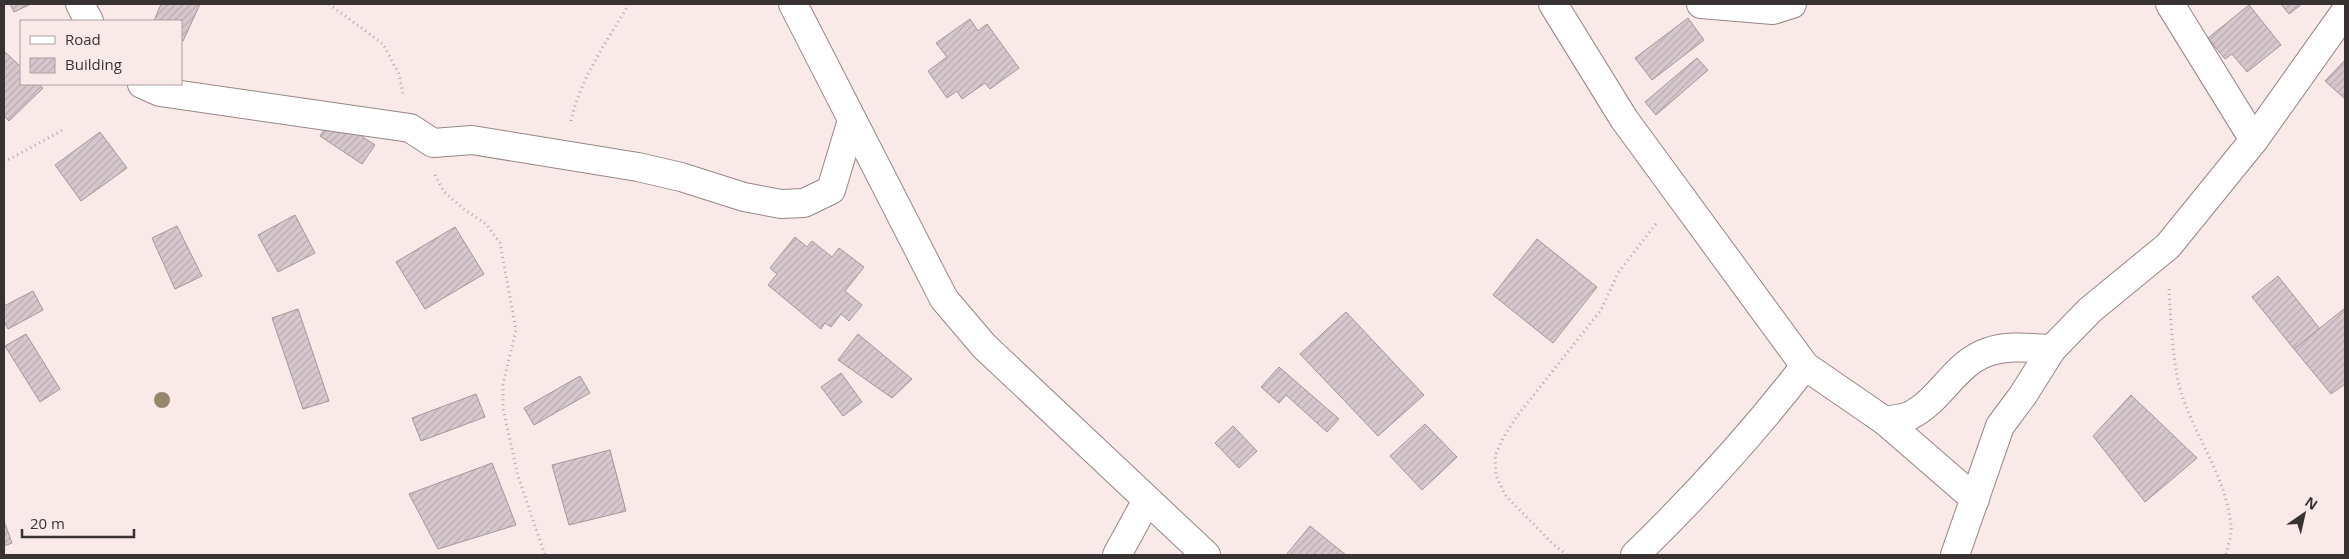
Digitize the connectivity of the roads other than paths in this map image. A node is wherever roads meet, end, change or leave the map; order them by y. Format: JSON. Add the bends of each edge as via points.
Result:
{"nodes":[{"id":1,"x":80,"y":4,"type":"edge"},
{"id":2,"x":793,"y":4,"type":"edge"},
{"id":3,"x":1701,"y":4,"type":"edge"},
{"id":4,"x":1792,"y":4,"type":"edge"},
{"id":5,"x":2170,"y":4,"type":"edge"},
{"id":6,"x":1563,"y":7,"type":"edge"},
{"id":7,"x":2345,"y":12,"type":"edge"},
{"id":8,"x":88,"y":20,"type":"edge"},
{"id":9,"x":144,"y":85,"type":"edge"},
{"id":10,"x":852,"y":120,"type":"junction"},
{"id":11,"x":2254,"y":140,"type":"junction"},
{"id":12,"x":2052,"y":349,"type":"junction"},
{"id":13,"x":1806,"y":366,"type":"junction"},
{"id":14,"x":1885,"y":421,"type":"junction"},
{"id":15,"x":1974,"y":499,"type":"junction"},
{"id":16,"x":1147,"y":500,"type":"junction"},
{"id":17,"x":1117,"y":555,"type":"edge"},
{"id":18,"x":1206,"y":555,"type":"edge"},
{"id":19,"x":1635,"y":555,"type":"edge"},
{"id":20,"x":1955,"y":555,"type":"edge"}],
"edges":[{"from":1,"to":8,"type":"street"},
{"from":2,"to":10,"type":"street"},
{"from":3,"to":4,"type":"street","via":[[1773,10]]},
{"from":5,"to":11,"type":"street"},
{"from":6,"to":13,"type":"street","via":[[1624,119]]},
{"from":7,"to":11,"type":"street"},
{"from":9,"to":10,"type":"street","via":[[160,92],[410,128],[433,143],[472,140],[646,169],[744,197],[781,204],[804,203],[831,190]]},
{"from":10,"to":16,"type":"street","via":[[944,299],[984,346]]},
{"from":11,"to":12,"type":"street","via":[[2168,246],[2090,310]]},
{"from":12,"to":14,"type":"street","via":[[2015,347],[1986,352],[1971,360],[1920,410]]},
{"from":12,"to":15,"type":"street","via":[[2000,426]]},
{"from":13,"to":14,"type":"street"},
{"from":13,"to":19,"type":"street","via":[[1754,431],[1679,513]]},
{"from":14,"to":15,"type":"street"},
{"from":15,"to":20,"type":"street"},
{"from":16,"to":17,"type":"street"},
{"from":16,"to":18,"type":"street"}]}
